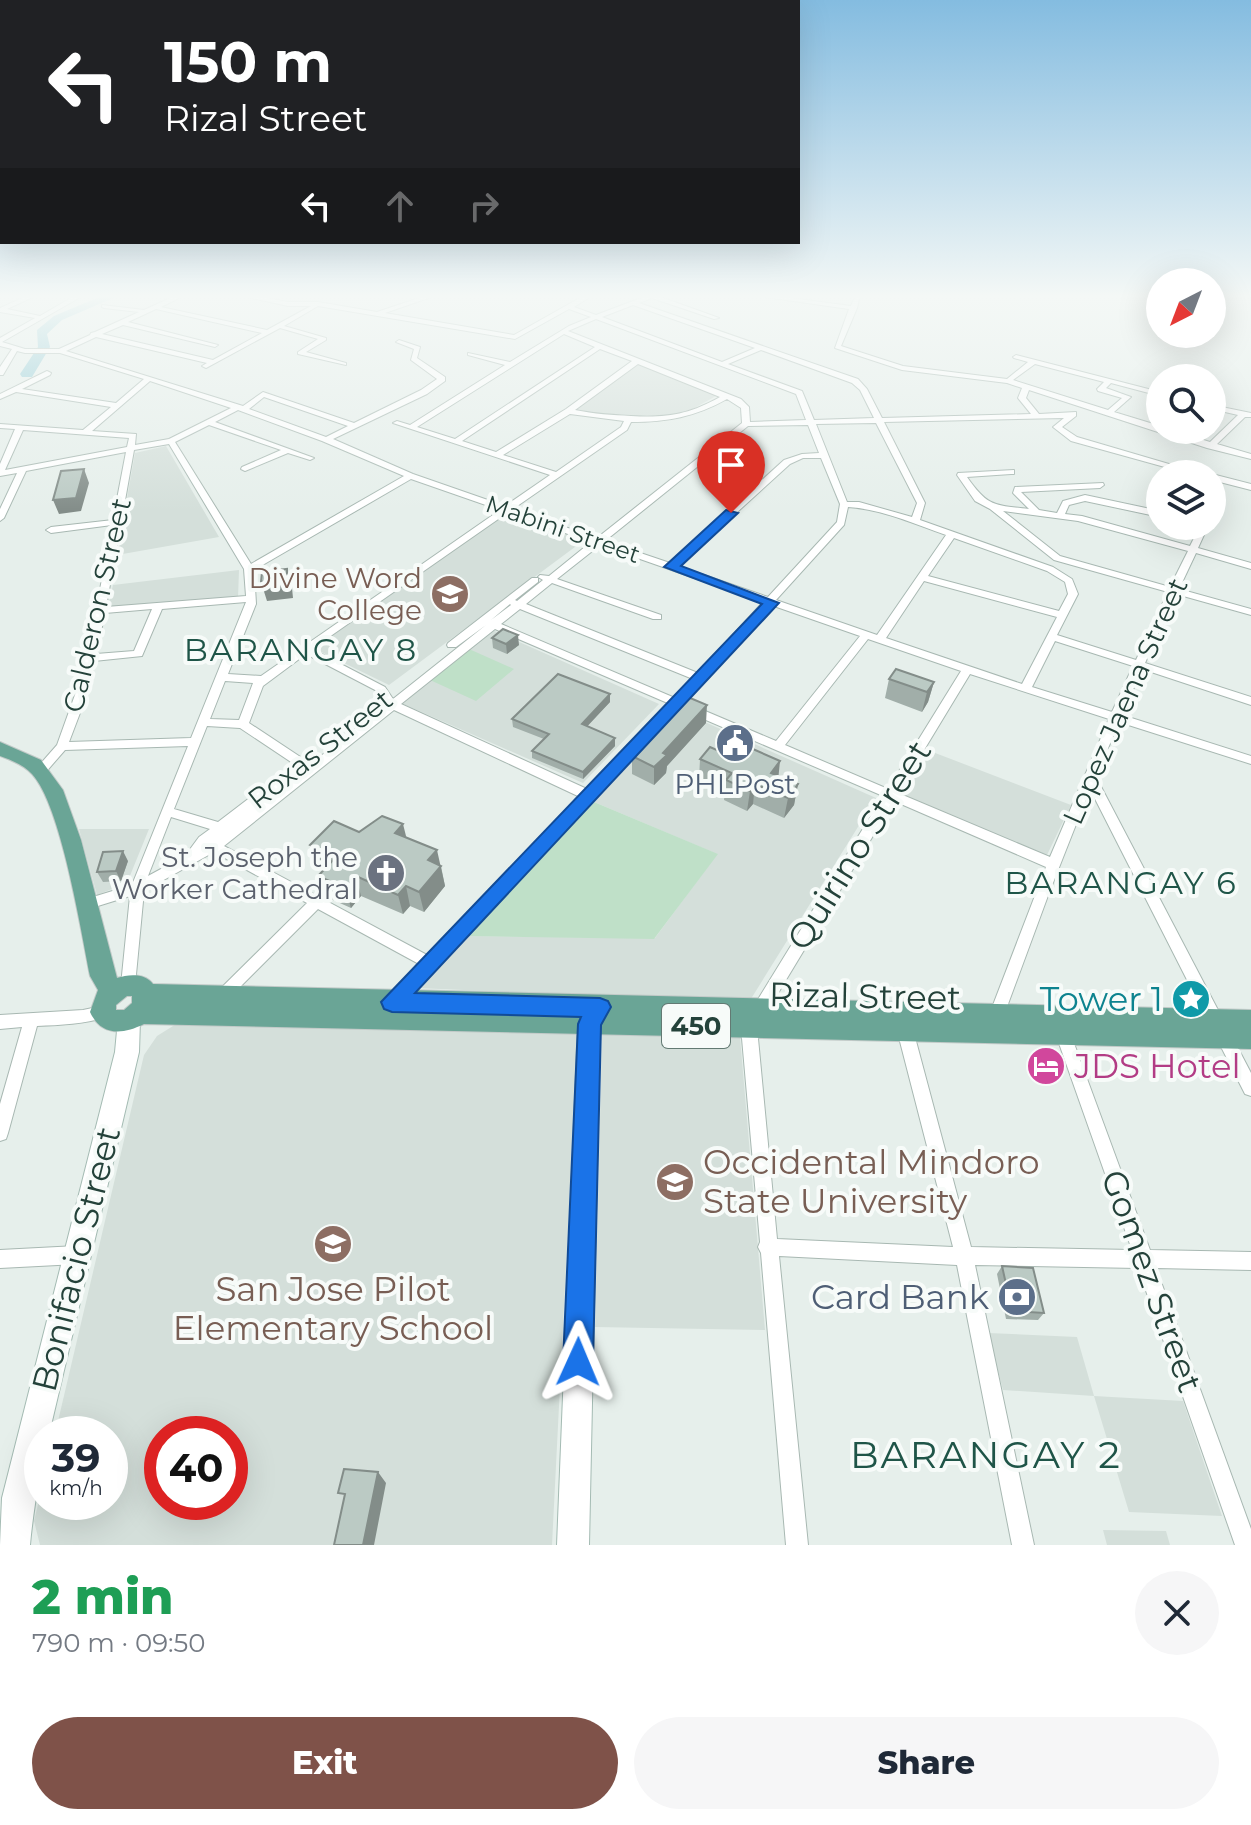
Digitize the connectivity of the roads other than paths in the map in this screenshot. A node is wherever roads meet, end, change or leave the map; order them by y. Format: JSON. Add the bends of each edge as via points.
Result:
{"nodes":[{"id":1,"x":111,"y":367,"type":"edge"},
{"id":2,"x":425,"y":367,"type":"edge"},
{"id":3,"x":509,"y":367,"type":"edge"},
{"id":4,"x":568,"y":367,"type":"edge"},
{"id":5,"x":629,"y":367,"type":"edge"},
{"id":6,"x":653,"y":367,"type":"edge"},
{"id":7,"x":735,"y":367,"type":"edge"},
{"id":8,"x":815,"y":367,"type":"edge"},
{"id":9,"x":899,"y":367,"type":"edge"},
{"id":10,"x":1026,"y":367,"type":"edge"},
{"id":11,"x":1053,"y":367,"type":"edge"},
{"id":12,"x":47,"y":373,"type":"dead end"},
{"id":13,"x":149,"y":379,"type":"junction"},
{"id":14,"x":1008,"y":381,"type":"junction"},
{"id":15,"x":1109,"y":381,"type":"junction"},
{"id":16,"x":1026,"y":387,"type":"junction"},
{"id":17,"x":17,"y":390,"type":"junction"},
{"id":18,"x":1146,"y":390,"type":"edge"},
{"id":19,"x":727,"y":396,"type":"junction"},
{"id":20,"x":0,"y":397,"type":"edge"},
{"id":21,"x":1085,"y":404,"type":"junction"},
{"id":22,"x":116,"y":405,"type":"junction"},
{"id":23,"x":241,"y":408,"type":"junction"},
{"id":24,"x":1226,"y":410,"type":"edge"},
{"id":25,"x":569,"y":411,"type":"junction"},
{"id":26,"x":1110,"y":412,"type":"junction"},
{"id":27,"x":1072,"y":415,"type":"junction"},
{"id":28,"x":1247,"y":415,"type":"edge"},
{"id":29,"x":1037,"y":416,"type":"junction"},
{"id":30,"x":629,"y":418,"type":"junction"},
{"id":31,"x":211,"y":423,"type":"junction"},
{"id":32,"x":397,"y":423,"type":"dead end"},
{"id":33,"x":813,"y":423,"type":"junction"},
{"id":34,"x":879,"y":423,"type":"junction"},
{"id":35,"x":746,"y":424,"type":"junction"},
{"id":36,"x":1146,"y":424,"type":"edge"},
{"id":37,"x":352,"y":425,"type":"junction"},
{"id":38,"x":0,"y":426,"type":"edge"},
{"id":39,"x":412,"y":427,"type":"junction"},
{"id":40,"x":20,"y":428,"type":"junction"},
{"id":41,"x":85,"y":432,"type":"junction"},
{"id":42,"x":327,"y":439,"type":"junction"},
{"id":43,"x":171,"y":441,"type":"junction"},
{"id":44,"x":456,"y":442,"type":"junction"},
{"id":45,"x":1204,"y":444,"type":"edge"},
{"id":46,"x":1210,"y":446,"type":"junction"},
{"id":47,"x":129,"y":450,"type":"junction"},
{"id":48,"x":288,"y":450,"type":"junction"},
{"id":49,"x":497,"y":455,"type":"junction"},
{"id":50,"x":825,"y":455,"type":"junction"},
{"id":51,"x":1251,"y":457,"type":"edge"},
{"id":52,"x":310,"y":458,"type":"dead end"},
{"id":53,"x":1149,"y":460,"type":"edge"},
{"id":54,"x":245,"y":469,"type":"dead end"},
{"id":55,"x":22,"y":471,"type":"junction"},
{"id":56,"x":1011,"y":472,"type":"dead end"},
{"id":57,"x":0,"y":473,"type":"edge"},
{"id":58,"x":555,"y":474,"type":"junction"},
{"id":59,"x":410,"y":476,"type":"junction"},
{"id":60,"x":1226,"y":481,"type":"edge"},
{"id":61,"x":1100,"y":485,"type":"dead end"},
{"id":62,"x":1251,"y":487,"type":"edge"},
{"id":63,"x":844,"y":504,"type":"junction"},
{"id":64,"x":993,"y":507,"type":"junction"},
{"id":65,"x":504,"y":509,"type":"junction"},
{"id":66,"x":1035,"y":510,"type":"junction"},
{"id":67,"x":1146,"y":511,"type":"edge"},
{"id":68,"x":1060,"y":515,"type":"junction"},
{"id":69,"x":0,"y":518,"type":"edge"},
{"id":70,"x":915,"y":521,"type":"junction"},
{"id":71,"x":117,"y":522,"type":"junction"},
{"id":72,"x":51,"y":530,"type":"dead end"},
{"id":73,"x":951,"y":535,"type":"junction"},
{"id":74,"x":599,"y":537,"type":"junction"},
{"id":75,"x":1198,"y":540,"type":"edge"},
{"id":76,"x":1193,"y":550,"type":"junction"},
{"id":77,"x":1057,"y":558,"type":"junction"},
{"id":78,"x":1251,"y":566,"type":"edge"},
{"id":79,"x":671,"y":567,"type":"junction"},
{"id":80,"x":249,"y":569,"type":"junction"},
{"id":81,"x":1050,"y":569,"type":"junction"},
{"id":82,"x":921,"y":577,"type":"junction"},
{"id":83,"x":545,"y":578,"type":"junction"},
{"id":84,"x":1174,"y":590,"type":"junction"},
{"id":85,"x":251,"y":599,"type":"junction"},
{"id":86,"x":512,"y":603,"type":"junction"},
{"id":87,"x":771,"y":603,"type":"junction"},
{"id":88,"x":158,"y":606,"type":"junction"},
{"id":89,"x":101,"y":610,"type":"junction"},
{"id":90,"x":1251,"y":612,"type":"edge"},
{"id":91,"x":1062,"y":615,"type":"junction"},
{"id":92,"x":657,"y":617,"type":"dead end"},
{"id":93,"x":487,"y":622,"type":"junction"},
{"id":94,"x":866,"y":635,"type":"junction"},
{"id":95,"x":1053,"y":637,"type":"junction"},
{"id":96,"x":879,"y":640,"type":"junction"},
{"id":97,"x":305,"y":649,"type":"junction"},
{"id":98,"x":90,"y":658,"type":"junction"},
{"id":99,"x":1139,"y":665,"type":"junction"},
{"id":100,"x":967,"y":670,"type":"junction"},
{"id":101,"x":221,"y":677,"type":"junction"},
{"id":102,"x":701,"y":678,"type":"junction"},
{"id":103,"x":263,"y":680,"type":"junction"},
{"id":104,"x":1025,"y":689,"type":"junction"},
{"id":105,"x":389,"y":701,"type":"junction"},
{"id":106,"x":1251,"y":701,"type":"edge"},
{"id":107,"x":676,"y":705,"type":"junction"},
{"id":108,"x":1116,"y":718,"type":"junction"},
{"id":109,"x":204,"y":722,"type":"junction"},
{"id":110,"x":243,"y":724,"type":"junction"},
{"id":111,"x":196,"y":742,"type":"junction"},
{"id":112,"x":62,"y":746,"type":"junction"},
{"id":113,"x":777,"y":747,"type":"junction"},
{"id":114,"x":0,"y":749,"type":"edge"},
{"id":115,"x":1251,"y":760,"type":"edge"},
{"id":116,"x":306,"y":766,"type":"junction"},
{"id":117,"x":41,"y":770,"type":"junction"},
{"id":118,"x":1091,"y":779,"type":"junction"},
{"id":119,"x":588,"y":795,"type":"junction"},
{"id":120,"x":888,"y":796,"type":"junction"},
{"id":121,"x":169,"y":812,"type":"junction"},
{"id":122,"x":227,"y":829,"type":"junction"},
{"id":123,"x":210,"y":843,"type":"junction"},
{"id":124,"x":1053,"y":864,"type":"junction"},
{"id":125,"x":138,"y":888,"type":"junction"},
{"id":126,"x":316,"y":902,"type":"junction"},
{"id":127,"x":85,"y":905,"type":"junction"},
{"id":128,"x":429,"y":963,"type":"junction"},
{"id":129,"x":221,"y":998,"type":"junction"},
{"id":130,"x":126,"y":1003,"type":"junction"},
{"id":131,"x":384,"y":1011,"type":"junction"},
{"id":132,"x":594,"y":1016,"type":"junction"},
{"id":133,"x":753,"y":1019,"type":"junction"},
{"id":134,"x":31,"y":1021,"type":"junction"},
{"id":135,"x":1251,"y":1021,"type":"edge"},
{"id":136,"x":0,"y":1022,"type":"edge"},
{"id":137,"x":904,"y":1023,"type":"junction"},
{"id":138,"x":994,"y":1024,"type":"junction"},
{"id":139,"x":1060,"y":1025,"type":"junction"},
{"id":140,"x":1232,"y":1032,"type":"edge"},
{"id":141,"x":1251,"y":1089,"type":"edge"},
{"id":142,"x":0,"y":1133,"type":"edge"},
{"id":143,"x":767,"y":1247,"type":"junction"},
{"id":144,"x":77,"y":1255,"type":"junction"},
{"id":145,"x":964,"y":1256,"type":"junction"},
{"id":146,"x":0,"y":1259,"type":"edge"},
{"id":147,"x":1145,"y":1260,"type":"junction"},
{"id":148,"x":1251,"y":1261,"type":"edge"},
{"id":149,"x":14,"y":1545,"type":"edge"},
{"id":150,"x":573,"y":1545,"type":"edge"},
{"id":151,"x":797,"y":1545,"type":"edge"},
{"id":152,"x":1023,"y":1545,"type":"edge"},
{"id":153,"x":1246,"y":1545,"type":"edge"}],
"edges":[{"from":1,"to":13,"type":"street","name":"Mabini Street"},
{"from":2,"to":37,"type":"street","via":[[442,379]]},
{"from":3,"to":39,"type":"street"},
{"from":4,"to":44,"type":"street"},
{"from":5,"to":25,"type":"street"},
{"from":6,"to":19,"type":"street"},
{"from":7,"to":33,"type":"street","via":[[799,393]]},
{"from":8,"to":34,"type":"street","via":[[855,381]]},
{"from":9,"to":14,"type":"street"},
{"from":10,"to":14,"type":"street"},
{"from":11,"to":15,"type":"street"},
{"from":12,"to":17,"type":"street"},
{"from":13,"to":22,"type":"street"},
{"from":13,"to":23,"type":"street","name":"Mabini Street"},
{"from":14,"to":16,"type":"street"},
{"from":15,"to":18,"type":"street"},
{"from":15,"to":26,"type":"street","via":[[1101,389],[1127,397]]},
{"from":16,"to":21,"type":"street"},
{"from":16,"to":29,"type":"street","via":[[1022,398]]},
{"from":17,"to":20,"type":"street"},
{"from":17,"to":22,"type":"street"},
{"from":19,"to":30,"type":"street","via":[[692,414]]},
{"from":19,"to":35,"type":"street","via":[[744,405]]},
{"from":21,"to":26,"type":"street"},
{"from":21,"to":27,"type":"street"},
{"from":22,"to":41,"type":"street"},
{"from":23,"to":31,"type":"street"},
{"from":23,"to":37,"type":"street","via":[[263,394]]},
{"from":23,"to":42,"type":"street","name":"Mabini Street"},
{"from":24,"to":28,"type":"street"},
{"from":25,"to":30,"type":"street"},
{"from":25,"to":49,"type":"street"},
{"from":26,"to":36,"type":"street"},
{"from":27,"to":29,"type":"street"},
{"from":27,"to":53,"type":"street","via":[[1057,427],[1074,439]]},
{"from":28,"to":46,"type":"street"},
{"from":29,"to":34,"type":"street"},
{"from":30,"to":58,"type":"street","via":[[624,428]]},
{"from":31,"to":43,"type":"street"},
{"from":31,"to":48,"type":"street"},
{"from":32,"to":39,"type":"street"},
{"from":33,"to":34,"type":"street"},
{"from":33,"to":35,"type":"street"},
{"from":33,"to":50,"type":"street"},
{"from":34,"to":70,"type":"street","via":[[921,503]]},
{"from":35,"to":74,"type":"street","name":"Roxas Street"},
{"from":37,"to":42,"type":"street"},
{"from":38,"to":40,"type":"street"},
{"from":39,"to":44,"type":"street"},
{"from":40,"to":41,"type":"street"},
{"from":40,"to":57,"type":"street"},
{"from":41,"to":47,"type":"street","name":"Calderon Street","via":[[133,436]]},
{"from":42,"to":59,"type":"street","name":"Mabini Street"},
{"from":43,"to":47,"type":"street"},
{"from":43,"to":80,"type":"street"},
{"from":44,"to":49,"type":"street"},
{"from":45,"to":46,"type":"street"},
{"from":46,"to":51,"type":"street"},
{"from":47,"to":55,"type":"street"},
{"from":47,"to":71,"type":"street","name":"Calderon Street"},
{"from":48,"to":52,"type":"street"},
{"from":48,"to":54,"type":"street"},
{"from":49,"to":58,"type":"street"},
{"from":50,"to":63,"type":"street"},
{"from":50,"to":79,"type":"street","via":[[787,462]]},
{"from":55,"to":57,"type":"street"},
{"from":55,"to":69,"type":"street"},
{"from":56,"to":64,"type":"street","via":[[961,475],[978,499]]},
{"from":58,"to":65,"type":"street"},
{"from":59,"to":65,"type":"street","name":"Mabini Street"},
{"from":59,"to":80,"type":"street"},
{"from":60,"to":62,"type":"street"},
{"from":61,"to":66,"type":"street","via":[[1018,489]]},
{"from":63,"to":70,"type":"street"},
{"from":63,"to":87,"type":"street","via":[[841,523]]},
{"from":64,"to":66,"type":"street"},
{"from":64,"to":77,"type":"street"},
{"from":65,"to":74,"type":"street","name":"Mabini Street"},
{"from":65,"to":97,"type":"street"},
{"from":66,"to":68,"type":"street"},
{"from":67,"to":68,"type":"street","via":[[1085,498],[1066,503]]},
{"from":68,"to":76,"type":"street"},
{"from":70,"to":73,"type":"street"},
{"from":71,"to":72,"type":"street"},
{"from":71,"to":89,"type":"street","name":"Calderon Street"},
{"from":73,"to":81,"type":"street"},
{"from":73,"to":82,"type":"street"},
{"from":74,"to":79,"type":"street","name":"Mabini Street"},
{"from":74,"to":83,"type":"street","name":"Roxas Street"},
{"from":75,"to":76,"type":"street","name":"Lopez Jaena Street"},
{"from":76,"to":78,"type":"street"},
{"from":76,"to":84,"type":"street","name":"Lopez Jaena Street"},
{"from":77,"to":81,"type":"street"},
{"from":77,"to":84,"type":"street"},
{"from":79,"to":87,"type":"street","name":"Mabini Street"},
{"from":80,"to":85,"type":"street"},
{"from":81,"to":91,"type":"street","via":[[1072,587]]},
{"from":82,"to":91,"type":"street"},
{"from":82,"to":96,"type":"street"},
{"from":83,"to":86,"type":"street","name":"Roxas Street"},
{"from":83,"to":92,"type":"street"},
{"from":84,"to":90,"type":"street"},
{"from":84,"to":99,"type":"street","name":"Lopez Jaena Street"},
{"from":85,"to":88,"type":"street"},
{"from":85,"to":101,"type":"street"},
{"from":86,"to":93,"type":"street","name":"Roxas Street"},
{"from":86,"to":102,"type":"street"},
{"from":87,"to":94,"type":"street","name":"Mabini Street"},
{"from":87,"to":102,"type":"street"},
{"from":88,"to":89,"type":"street"},
{"from":88,"to":98,"type":"street","via":[[138,654]]},
{"from":89,"to":98,"type":"street","name":"Calderon Street"},
{"from":91,"to":95,"type":"street"},
{"from":93,"to":105,"type":"street","name":"Roxas Street"},
{"from":93,"to":107,"type":"street"},
{"from":94,"to":96,"type":"street","name":"Mabini Street"},
{"from":94,"to":113,"type":"street"},
{"from":95,"to":99,"type":"street"},
{"from":95,"to":104,"type":"street"},
{"from":96,"to":100,"type":"street","name":"Mabini Street"},
{"from":97,"to":103,"type":"street"},
{"from":97,"to":105,"type":"street","via":[[381,689]]},
{"from":98,"to":112,"type":"street","name":"Calderon Street"},
{"from":99,"to":106,"type":"street"},
{"from":99,"to":108,"type":"street","name":"Lopez Jaena Street"},
{"from":100,"to":104,"type":"street","name":"Mabini Street"},
{"from":100,"to":120,"type":"street","name":"Quirino Street"},
{"from":101,"to":103,"type":"street"},
{"from":101,"to":109,"type":"street"},
{"from":102,"to":107,"type":"street"},
{"from":103,"to":110,"type":"street"},
{"from":104,"to":108,"type":"street","name":"Mabini Street"},
{"from":105,"to":116,"type":"street","name":"Roxas Street"},
{"from":105,"to":119,"type":"street"},
{"from":107,"to":113,"type":"street"},
{"from":107,"to":119,"type":"street"},
{"from":108,"to":115,"type":"street","name":"Mabini Street"},
{"from":108,"to":118,"type":"street","name":"Lopez Jaena Street"},
{"from":109,"to":110,"type":"street"},
{"from":109,"to":111,"type":"street"},
{"from":110,"to":116,"type":"street"},
{"from":111,"to":112,"type":"street"},
{"from":111,"to":121,"type":"street"},
{"from":112,"to":117,"type":"street","name":"Calderon Street"},
{"from":113,"to":120,"type":"street"},
{"from":114,"to":117,"type":"main road"},
{"from":116,"to":122,"type":"street","name":"Roxas Street"},
{"from":117,"to":127,"type":"main road","via":[[72,850]]},
{"from":118,"to":124,"type":"street","name":"Lopez Jaena Street"},
{"from":118,"to":140,"type":"street"},
{"from":119,"to":128,"type":"street"},
{"from":120,"to":124,"type":"street"},
{"from":120,"to":133,"type":"street","name":"Quirino Street"},
{"from":121,"to":122,"type":"street"},
{"from":121,"to":125,"type":"street"},
{"from":122,"to":123,"type":"street","name":"Roxas Street"},
{"from":123,"to":125,"type":"street","name":"Roxas Street","via":[[183,866]]},
{"from":123,"to":126,"type":"street"},
{"from":124,"to":138,"type":"street","name":"Lopez Jaena Street"},
{"from":125,"to":127,"type":"street","name":"Roxas Street"},
{"from":125,"to":130,"type":"street"},
{"from":126,"to":128,"type":"street"},
{"from":126,"to":129,"type":"street"},
{"from":127,"to":130,"type":"main road","via":[[102,976]]},
{"from":128,"to":131,"type":"street"},
{"from":129,"to":130,"type":"main road","name":"Rizal Street","number":"450"},
{"from":129,"to":131,"type":"main road","name":"Rizal Street","number":"450"},
{"from":130,"to":131,"type":"main road","name":"Rizal Street","number":"450"},
{"from":130,"to":134,"type":"street"},
{"from":130,"to":144,"type":"street","name":"Bonifacio Street","via":[[127,1052]]},
{"from":131,"to":132,"type":"main road","name":"Rizal Street","number":"450"},
{"from":132,"to":133,"type":"main road","name":"Rizal Street","number":"450"},
{"from":132,"to":150,"type":"street"},
{"from":133,"to":137,"type":"main road","name":"Rizal Street","number":"450"},
{"from":133,"to":143,"type":"street"},
{"from":134,"to":136,"type":"street"},
{"from":134,"to":142,"type":"street"},
{"from":135,"to":140,"type":"main road","name":"Rizal Street","number":"450"},
{"from":137,"to":138,"type":"main road","name":"Rizal Street","number":"450"},
{"from":137,"to":145,"type":"street"},
{"from":138,"to":139,"type":"main road","name":"Rizal Street","number":"450"},
{"from":139,"to":140,"type":"main road","name":"Rizal Street","number":"450"},
{"from":139,"to":147,"type":"street","name":"Gomez Street"},
{"from":140,"to":141,"type":"street"},
{"from":143,"to":145,"type":"street"},
{"from":143,"to":151,"type":"street"},
{"from":144,"to":146,"type":"street"},
{"from":144,"to":149,"type":"street","name":"Bonifacio Street","via":[[18,1498]]},
{"from":145,"to":147,"type":"street"},
{"from":145,"to":152,"type":"street"},
{"from":147,"to":148,"type":"street"},
{"from":147,"to":153,"type":"street","name":"Gomez Street"}]}
